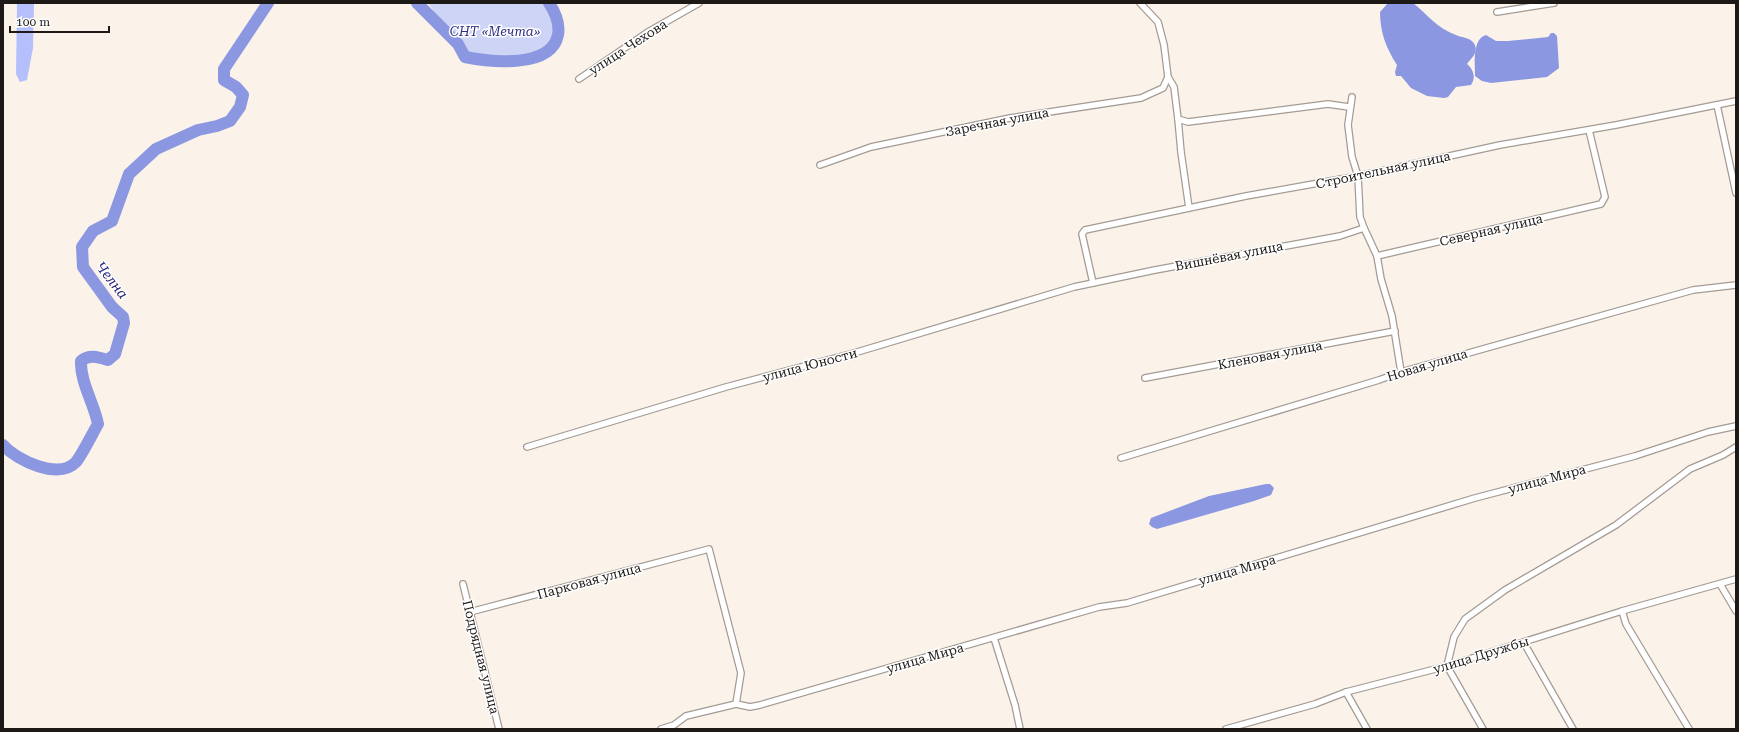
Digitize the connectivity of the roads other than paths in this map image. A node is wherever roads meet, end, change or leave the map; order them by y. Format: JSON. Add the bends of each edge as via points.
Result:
{"nodes":[{"id":1,"x":699,"y":3,"type":"edge"},
{"id":2,"x":1140,"y":3,"type":"edge"},
{"id":3,"x":1554,"y":3,"type":"edge"},
{"id":4,"x":1497,"y":12,"type":"dead end"},
{"id":5,"x":1168,"y":77,"type":"junction"},
{"id":6,"x":579,"y":80,"type":"dead end"},
{"id":7,"x":1352,"y":96,"type":"dead end"},
{"id":8,"x":1736,"y":101,"type":"edge"},
{"id":9,"x":1717,"y":105,"type":"junction"},
{"id":10,"x":1349,"y":107,"type":"junction"},
{"id":11,"x":1178,"y":119,"type":"junction"},
{"id":12,"x":1589,"y":130,"type":"junction"},
{"id":13,"x":820,"y":165,"type":"dead end"},
{"id":14,"x":1358,"y":176,"type":"junction"},
{"id":15,"x":1736,"y":193,"type":"edge"},
{"id":16,"x":1189,"y":208,"type":"junction"},
{"id":17,"x":1364,"y":228,"type":"junction"},
{"id":18,"x":1377,"y":256,"type":"junction"},
{"id":19,"x":1093,"y":283,"type":"junction"},
{"id":20,"x":1736,"y":285,"type":"edge"},
{"id":21,"x":1395,"y":332,"type":"junction"},
{"id":22,"x":1401,"y":372,"type":"junction"},
{"id":23,"x":1145,"y":378,"type":"dead end"},
{"id":24,"x":1736,"y":426,"type":"edge"},
{"id":25,"x":1736,"y":446,"type":"edge"},
{"id":26,"x":527,"y":447,"type":"dead end"},
{"id":27,"x":1121,"y":458,"type":"dead end"},
{"id":28,"x":1736,"y":579,"type":"edge"},
{"id":29,"x":463,"y":584,"type":"dead end"},
{"id":30,"x":1720,"y":584,"type":"junction"},
{"id":31,"x":1622,"y":611,"type":"junction"},
{"id":32,"x":1736,"y":611,"type":"edge"},
{"id":33,"x":470,"y":612,"type":"junction"},
{"id":34,"x":994,"y":638,"type":"junction"},
{"id":35,"x":1524,"y":643,"type":"junction"},
{"id":36,"x":1447,"y":666,"type":"junction"},
{"id":37,"x":1346,"y":692,"type":"junction"},
{"id":38,"x":736,"y":704,"type":"junction"},
{"id":39,"x":1246,"y":723,"type":"junction"},
{"id":40,"x":674,"y":727,"type":"edge"},
{"id":41,"x":499,"y":729,"type":"edge"},
{"id":42,"x":661,"y":729,"type":"edge"},
{"id":43,"x":1020,"y":729,"type":"edge"},
{"id":44,"x":1226,"y":729,"type":"edge"},
{"id":45,"x":1249,"y":729,"type":"edge"},
{"id":46,"x":1367,"y":729,"type":"edge"},
{"id":47,"x":1483,"y":729,"type":"edge"},
{"id":48,"x":1573,"y":729,"type":"edge"},
{"id":49,"x":1689,"y":729,"type":"edge"}],
"edges":[{"from":1,"to":6,"type":"street","name":"улица Чехова","via":[[648,32]]},
{"from":2,"to":5,"type":"street","via":[[1158,22]]},
{"from":3,"to":4,"type":"street"},
{"from":5,"to":11,"type":"street","via":[[1174,87]]},
{"from":5,"to":13,"type":"street","name":"Заречная улица","via":[[1163,88],[1141,98],[1010,118],[871,147]]},
{"from":7,"to":10,"type":"street"},
{"from":8,"to":9,"type":"street","name":"Строительная улица"},
{"from":9,"to":12,"type":"street","name":"Строительная улица"},
{"from":9,"to":15,"type":"street"},
{"from":10,"to":11,"type":"street","via":[[1328,104],[1188,122]]},
{"from":10,"to":14,"type":"street","via":[[1348,125],[1352,157]]},
{"from":11,"to":16,"type":"street"},
{"from":12,"to":14,"type":"street","name":"Строительная улица","via":[[1500,145]]},
{"from":12,"to":18,"type":"street","name":"Северная улица","via":[[1605,197],[1601,204]]},
{"from":14,"to":16,"type":"street","name":"Строительная улица"},
{"from":14,"to":17,"type":"street","via":[[1360,217]]},
{"from":16,"to":19,"type":"street","name":"Строительная улица","via":[[1083,232]]},
{"from":17,"to":18,"type":"street"},
{"from":17,"to":19,"type":"street","name":"Вишнёвая улица","via":[[1340,236]]},
{"from":18,"to":21,"type":"street"},
{"from":19,"to":26,"type":"street","name":"улица Юности","via":[[854,354],[726,387]]},
{"from":20,"to":22,"type":"street","name":"Новая улица","via":[[1693,290]]},
{"from":21,"to":22,"type":"street"},
{"from":21,"to":23,"type":"street","name":"Кленовая улица"},
{"from":22,"to":27,"type":"street","name":"Новая улица"},
{"from":24,"to":34,"type":"street","name":"улица Мира","via":[[1708,432],[1635,456],[1475,498],[1126,603],[1099,608]]},
{"from":25,"to":36,"type":"street","via":[[1723,455],[1690,469],[1616,525],[1505,590],[1465,619],[1454,637]]},
{"from":28,"to":30,"type":"street","name":"улица Дружбы"},
{"from":29,"to":33,"type":"street","name":"Подрядная улица"},
{"from":30,"to":31,"type":"street","name":"улица Дружбы"},
{"from":30,"to":32,"type":"street"},
{"from":31,"to":35,"type":"street","name":"улица Дружбы"},
{"from":31,"to":49,"type":"street","via":[[1626,624]]},
{"from":33,"to":38,"type":"street","name":"Парковая улица","via":[[709,549],[741,673]]},
{"from":33,"to":41,"type":"street","name":"Подрядная улица"},
{"from":34,"to":38,"type":"street","name":"улица Мира","via":[[760,705],[750,707]]},
{"from":34,"to":43,"type":"street"},
{"from":35,"to":36,"type":"street","name":"улица Дружбы"},
{"from":35,"to":48,"type":"street"},
{"from":36,"to":37,"type":"street","name":"улица Дружбы"},
{"from":36,"to":47,"type":"street"},
{"from":37,"to":39,"type":"street","name":"улица Дружбы","via":[[1315,704]]},
{"from":37,"to":46,"type":"street"},
{"from":38,"to":40,"type":"street","name":"улица Мира","via":[[686,716]]},
{"from":39,"to":44,"type":"street","name":"улица Дружбы"},
{"from":39,"to":45,"type":"street"},
{"from":40,"to":42,"type":"street","name":"улица Мира"}]}
